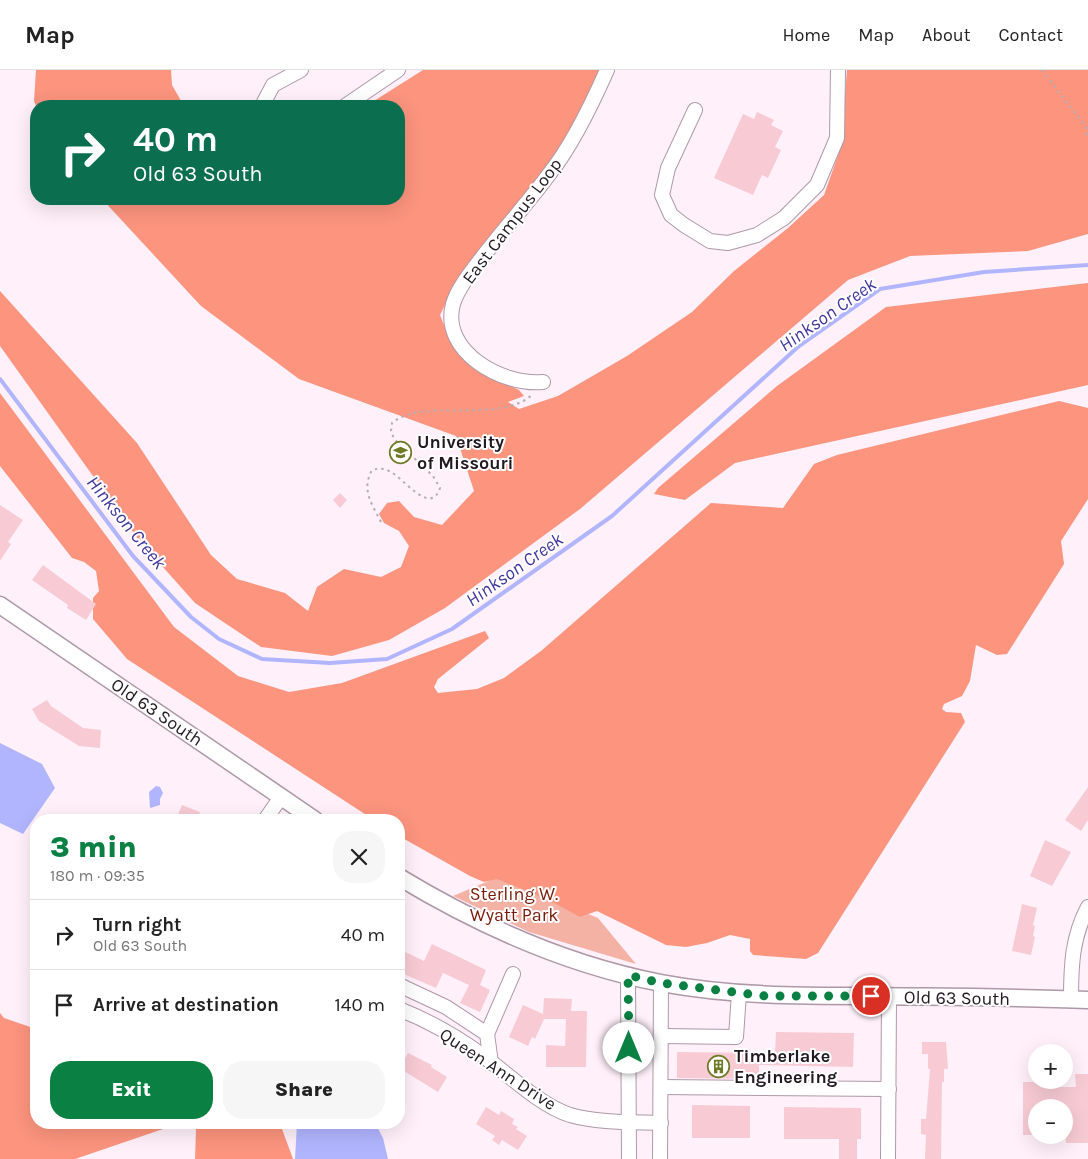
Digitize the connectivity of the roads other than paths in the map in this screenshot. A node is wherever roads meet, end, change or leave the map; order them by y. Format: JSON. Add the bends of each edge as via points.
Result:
{"nodes":[{"id":1,"x":300,"y":70,"type":"edge"},
{"id":2,"x":398,"y":70,"type":"edge"},
{"id":3,"x":607,"y":70,"type":"edge"},
{"id":4,"x":838,"y":70,"type":"edge"},
{"id":5,"x":265,"y":100,"type":"edge"},
{"id":6,"x":354,"y":100,"type":"edge"},
{"id":7,"x":695,"y":110,"type":"dead end"},
{"id":8,"x":540,"y":382,"type":"road end"},
{"id":9,"x":0,"y":605,"type":"edge"},
{"id":10,"x":280,"y":797,"type":"junction"},
{"id":11,"x":269,"y":814,"type":"edge"},
{"id":12,"x":306,"y":814,"type":"edge"},
{"id":13,"x":405,"y":881,"type":"edge"},
{"id":14,"x":1088,"y":906,"type":"edge"},
{"id":15,"x":513,"y":974,"type":"dead end"},
{"id":16,"x":628,"y":975,"type":"junction"},
{"id":17,"x":661,"y":983,"type":"junction"},
{"id":18,"x":405,"y":989,"type":"edge"},
{"id":19,"x":739,"y":993,"type":"junction"},
{"id":20,"x":889,"y":997,"type":"junction"},
{"id":21,"x":1070,"y":1000,"type":"junction"},
{"id":22,"x":1088,"y":1000,"type":"edge"},
{"id":23,"x":405,"y":1012,"type":"edge"},
{"id":24,"x":487,"y":1034,"type":"junction"},
{"id":25,"x":661,"y":1036,"type":"junction"},
{"id":26,"x":491,"y":1063,"type":"junction"},
{"id":27,"x":661,"y":1088,"type":"junction"},
{"id":28,"x":889,"y":1089,"type":"junction"},
{"id":29,"x":629,"y":1122,"type":"junction"},
{"id":30,"x":660,"y":1123,"type":"junction"},
{"id":31,"x":629,"y":1159,"type":"edge"},
{"id":32,"x":660,"y":1159,"type":"edge"},
{"id":33,"x":888,"y":1159,"type":"edge"}],
"edges":[{"from":1,"to":5,"type":"street","via":[[273,85]]},
{"from":2,"to":6,"type":"street"},
{"from":3,"to":8,"type":"street","name":"East Campus Loop","via":[[593,101],[551,172],[467,277],[453,304],[453,330],[477,363],[512,380]]},
{"from":4,"to":7,"type":"street","via":[[837,138],[817,185],[784,218],[757,235],[728,243],[710,241],[671,215],[662,195],[668,168]]},
{"from":9,"to":10,"type":"main road","name":"Old 63 South"},
{"from":10,"to":11,"type":"street"},
{"from":10,"to":12,"type":"main road","name":"Old 63 South"},
{"from":13,"to":16,"type":"main road","name":"Old 63 South","via":[[455,911],[519,940]]},
{"from":14,"to":21,"type":"street","via":[[1072,951]]},
{"from":15,"to":24,"type":"street"},
{"from":16,"to":17,"type":"main road","name":"Old 63 South"},
{"from":16,"to":29,"type":"street"},
{"from":17,"to":19,"type":"main road","name":"Old 63 South"},
{"from":17,"to":25,"type":"street"},
{"from":18,"to":24,"type":"street","via":[[446,1007]]},
{"from":19,"to":20,"type":"main road","name":"Old 63 South"},
{"from":19,"to":25,"type":"street","via":[[736,1037]]},
{"from":20,"to":21,"type":"main road","name":"Old 63 South"},
{"from":20,"to":28,"type":"street"},
{"from":21,"to":22,"type":"main road","name":"Old 63 South"},
{"from":23,"to":26,"type":"street","name":"Queen Ann Drive"},
{"from":24,"to":26,"type":"street"},
{"from":25,"to":27,"type":"street"},
{"from":26,"to":29,"type":"street","name":"Queen Ann Drive","via":[[519,1085],[569,1114]]},
{"from":27,"to":28,"type":"street"},
{"from":27,"to":30,"type":"street"},
{"from":28,"to":33,"type":"street"},
{"from":29,"to":30,"type":"street","name":"Queen Ann Drive"},
{"from":29,"to":31,"type":"street"},
{"from":30,"to":32,"type":"street"}]}
